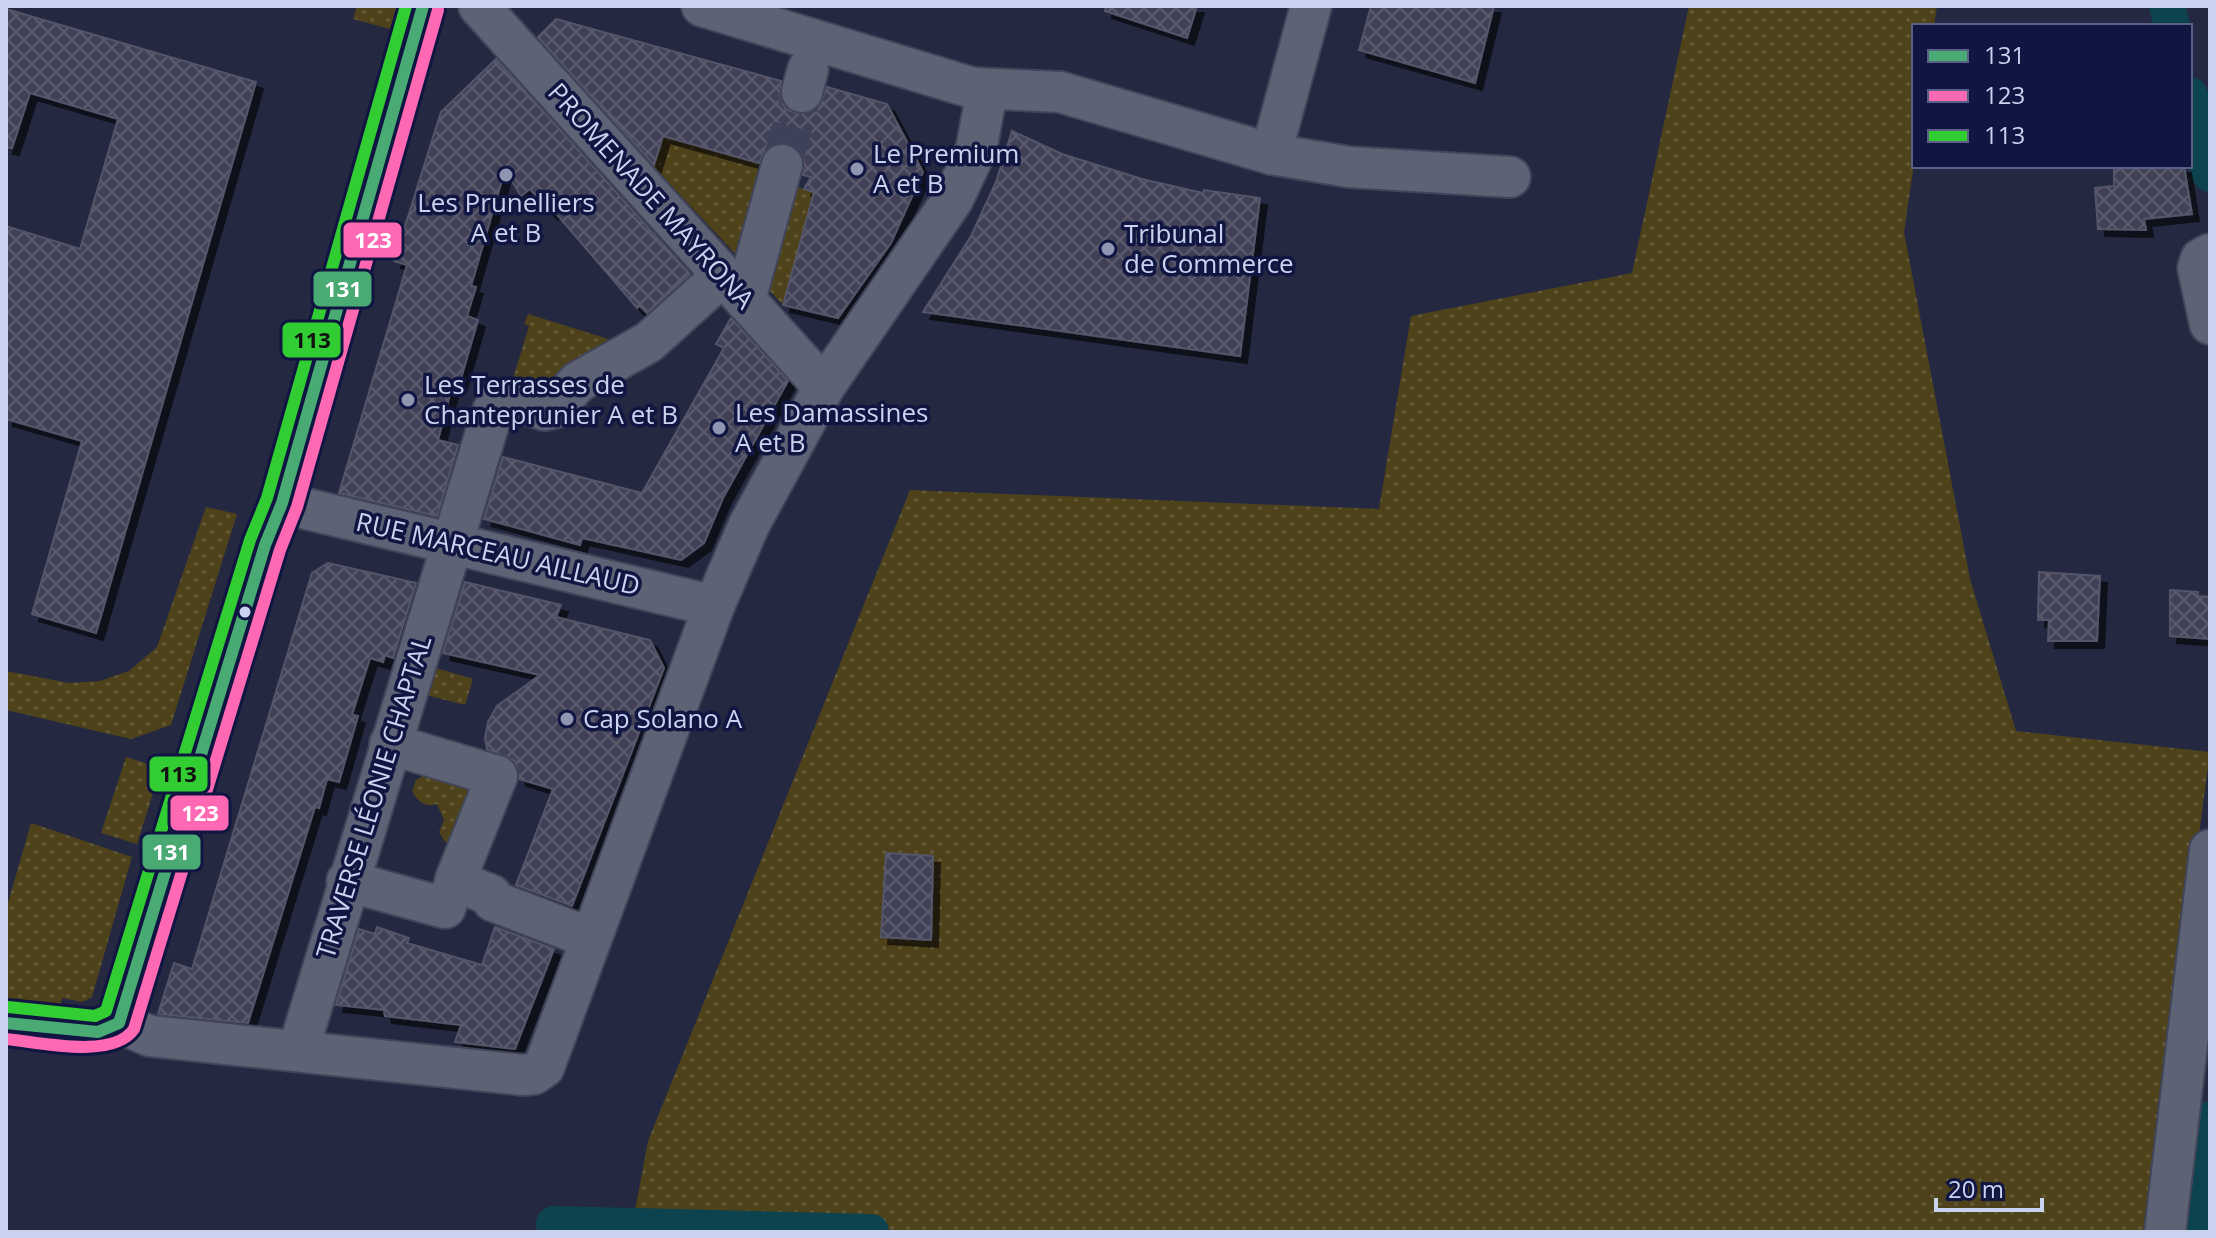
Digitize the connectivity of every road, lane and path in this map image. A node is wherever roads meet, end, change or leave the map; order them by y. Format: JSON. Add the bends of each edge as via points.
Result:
{"nodes":[{"id":1,"x":423,"y":6,"type":"edge"},
{"id":2,"x":479,"y":6,"type":"edge"},
{"id":3,"x":702,"y":6,"type":"edge"},
{"id":4,"x":1311,"y":6,"type":"edge"},
{"id":5,"x":987,"y":91,"type":"junction"},
{"id":6,"x":1271,"y":154,"type":"junction"},
{"id":7,"x":782,"y":165,"type":"tunnel mouth"},
{"id":8,"x":1510,"y":177,"type":"dead end"},
{"id":9,"x":2210,"y":254,"type":"edge"},
{"id":10,"x":734,"y":288,"type":"junction"},
{"id":11,"x":2210,"y":324,"type":"edge"},
{"id":12,"x":824,"y":387,"type":"junction"},
{"id":13,"x":282,"y":503,"type":"junction"},
{"id":14,"x":455,"y":544,"type":"junction"},
{"id":15,"x":714,"y":606,"type":"junction"},
{"id":16,"x":390,"y":744,"type":"junction"},
{"id":17,"x":2210,"y":850,"type":"edge"},
{"id":18,"x":347,"y":881,"type":"junction"},
{"id":19,"x":450,"y":894,"type":"dead end"},
{"id":20,"x":590,"y":938,"type":"junction"},
{"id":21,"x":6,"y":1023,"type":"edge"},
{"id":22,"x":119,"y":1023,"type":"junction"},
{"id":23,"x":298,"y":1051,"type":"junction"},
{"id":24,"x":2165,"y":1232,"type":"edge"}],
"edges":[{"from":1,"to":13,"type":"street"},
{"from":2,"to":10,"type":"street","name":"PROMENADE MAYRONA"},
{"from":3,"to":5,"type":"street"},
{"from":4,"to":6,"type":"street"},
{"from":5,"to":6,"type":"street","via":[[1060,92]]},
{"from":5,"to":12,"type":"street","via":[[976,150],[953,199]]},
{"from":6,"to":8,"type":"street","via":[[1349,167]]},
{"from":7,"to":10,"type":"street"},
{"from":9,"to":11,"type":"street","via":[[2198,268]]},
{"from":10,"to":12,"type":"street","name":"PROMENADE MAYRONA"},
{"from":10,"to":14,"type":"street","name":"TRAVERSE LÉONIE CHAPTAL","via":[[578,382],[554,408],[509,400],[497,404]]},
{"from":12,"to":15,"type":"street","via":[[749,525]]},
{"from":13,"to":14,"type":"street","name":"RUE MARCEAU AILLAUD"},
{"from":13,"to":22,"type":"street","via":[[260,558]]},
{"from":14,"to":15,"type":"street","name":"RUE MARCEAU AILLAUD"},
{"from":14,"to":16,"type":"street","name":"TRAVERSE LÉONIE CHAPTAL"},
{"from":15,"to":20,"type":"street"},
{"from":16,"to":18,"type":"street","name":"TRAVERSE LÉONIE CHAPTAL"},
{"from":16,"to":20,"type":"street","via":[[497,776],[455,881]]},
{"from":17,"to":24,"type":"street"},
{"from":18,"to":19,"type":"street","via":[[445,908]]},
{"from":18,"to":23,"type":"street","name":"TRAVERSE LÉONIE CHAPTAL"},
{"from":20,"to":23,"type":"street","via":[[546,1063],[534,1074]]},
{"from":21,"to":22,"type":"street","via":[[98,1032]]},
{"from":22,"to":23,"type":"street","via":[[150,1036]]}]}
